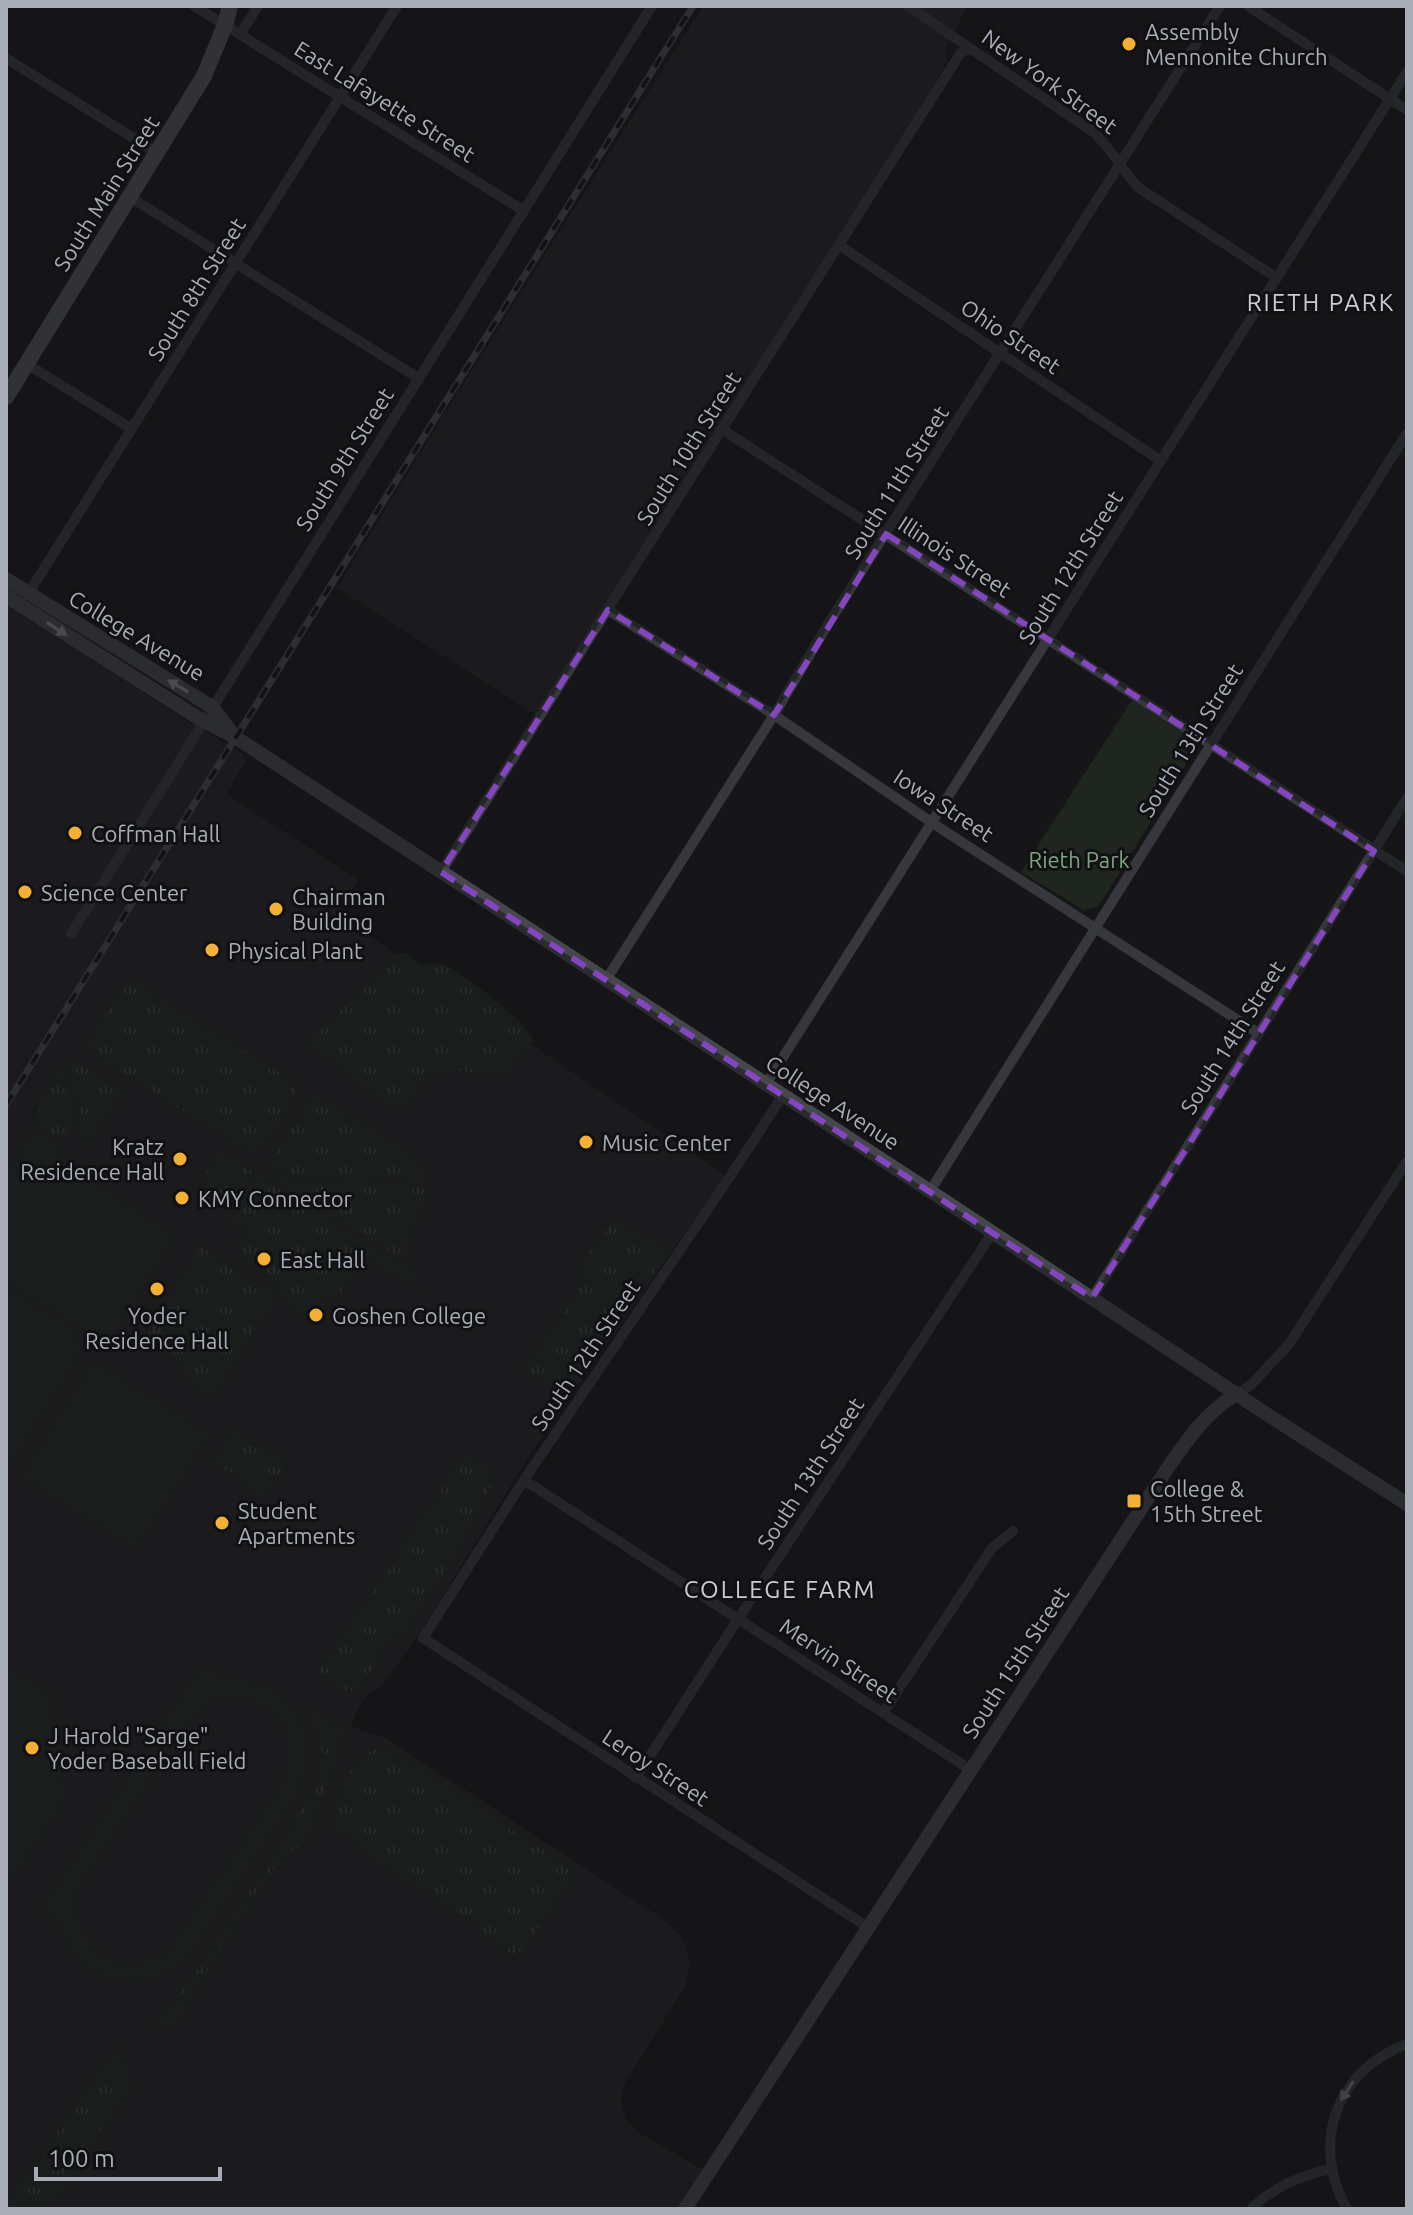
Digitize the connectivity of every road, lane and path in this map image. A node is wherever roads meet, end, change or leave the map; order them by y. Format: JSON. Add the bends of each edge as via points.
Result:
{"nodes":[{"id":1,"x":194,"y":6,"type":"edge"},
{"id":2,"x":230,"y":6,"type":"edge"},
{"id":3,"x":258,"y":6,"type":"edge"},
{"id":4,"x":397,"y":6,"type":"edge"},
{"id":5,"x":652,"y":6,"type":"edge"},
{"id":6,"x":908,"y":6,"type":"edge"},
{"id":7,"x":1220,"y":6,"type":"edge"},
{"id":8,"x":1248,"y":6,"type":"edge"},
{"id":9,"x":225,"y":25,"type":"junction"},
{"id":10,"x":240,"y":35,"type":"junction"},
{"id":11,"x":969,"y":47,"type":"junction"},
{"id":12,"x":6,"y":58,"type":"edge"},
{"id":13,"x":1407,"y":72,"type":"edge"},
{"id":14,"x":340,"y":97,"type":"junction"},
{"id":15,"x":1390,"y":99,"type":"junction"},
{"id":16,"x":1407,"y":110,"type":"edge"},
{"id":17,"x":157,"y":153,"type":"junction"},
{"id":18,"x":1119,"y":163,"type":"junction"},
{"id":19,"x":130,"y":197,"type":"junction"},
{"id":20,"x":524,"y":211,"type":"junction"},
{"id":21,"x":839,"y":245,"type":"junction"},
{"id":22,"x":236,"y":262,"type":"junction"},
{"id":23,"x":1277,"y":278,"type":"junction"},
{"id":24,"x":1001,"y":354,"type":"junction"},
{"id":25,"x":27,"y":364,"type":"junction"},
{"id":26,"x":418,"y":378,"type":"junction"},
{"id":27,"x":6,"y":397,"type":"edge"},
{"id":28,"x":132,"y":429,"type":"junction"},
{"id":29,"x":723,"y":430,"type":"junction"},
{"id":30,"x":1407,"y":433,"type":"edge"},
{"id":31,"x":1161,"y":461,"type":"junction"},
{"id":32,"x":886,"y":534,"type":"junction"},
{"id":33,"x":6,"y":579,"type":"edge"},
{"id":34,"x":28,"y":594,"type":"junction"},
{"id":35,"x":6,"y":596,"type":"edge"},
{"id":36,"x":608,"y":610,"type":"junction"},
{"id":37,"x":1048,"y":640,"type":"junction"},
{"id":38,"x":212,"y":707,"type":"junction"},
{"id":39,"x":774,"y":715,"type":"junction"},
{"id":40,"x":203,"y":721,"type":"junction"},
{"id":41,"x":235,"y":737,"type":"junction"},
{"id":42,"x":1210,"y":746,"type":"junction"},
{"id":43,"x":1407,"y":798,"type":"edge"},
{"id":44,"x":933,"y":822,"type":"junction"},
{"id":45,"x":1374,"y":851,"type":"junction"},
{"id":46,"x":1407,"y":871,"type":"edge"},
{"id":47,"x":441,"y":872,"type":"junction"},
{"id":48,"x":1095,"y":927,"type":"junction"},
{"id":49,"x":71,"y":934,"type":"dead end"},
{"id":50,"x":606,"y":980,"type":"junction"},
{"id":51,"x":1258,"y":1033,"type":"junction"},
{"id":52,"x":766,"y":1084,"type":"junction"},
{"id":53,"x":783,"y":1095,"type":"junction"},
{"id":54,"x":1407,"y":1161,"type":"edge"},
{"id":55,"x":930,"y":1191,"type":"junction"},
{"id":56,"x":993,"y":1232,"type":"junction"},
{"id":57,"x":1092,"y":1298,"type":"junction"},
{"id":58,"x":1237,"y":1394,"type":"junction"},
{"id":59,"x":524,"y":1480,"type":"junction"},
{"id":60,"x":1407,"y":1504,"type":"edge"},
{"id":61,"x":1013,"y":1531,"type":"dead end"},
{"id":62,"x":738,"y":1619,"type":"junction"},
{"id":63,"x":423,"y":1638,"type":"joint"},
{"id":64,"x":883,"y":1713,"type":"junction"},
{"id":65,"x":971,"y":1770,"type":"junction"},
{"id":66,"x":636,"y":1778,"type":"junction"},
{"id":67,"x":869,"y":1928,"type":"junction"},
{"id":68,"x":1407,"y":2044,"type":"edge"},
{"id":69,"x":1331,"y":2169,"type":"junction"},
{"id":70,"x":685,"y":2209,"type":"edge"},
{"id":71,"x":1251,"y":2209,"type":"edge"},
{"id":72,"x":1347,"y":2209,"type":"edge"}],
"edges":[{"from":1,"to":9,"type":"street","name":"East Lafayette Street"},
{"from":2,"to":9,"type":"main road","name":"South Main Street"},
{"from":3,"to":10,"type":"street"},
{"from":4,"to":14,"type":"street","name":"South 8th Street"},
{"from":5,"to":20,"type":"street","name":"South 9th Street"},
{"from":6,"to":11,"type":"street","name":"New York Street"},
{"from":7,"to":18,"type":"street","name":"South 11th Street"},
{"from":8,"to":15,"type":"street"},
{"from":9,"to":10,"type":"street","name":"East Lafayette Street"},
{"from":9,"to":17,"type":"main road","name":"South Main Street","via":[[204,76]]},
{"from":10,"to":14,"type":"street","name":"East Lafayette Street"},
{"from":11,"to":18,"type":"street","name":"New York Street","via":[[1092,131]]},
{"from":11,"to":21,"type":"street","name":"South 10th Street"},
{"from":12,"to":17,"type":"street"},
{"from":13,"to":15,"type":"street","name":"South 12th Street"},
{"from":14,"to":20,"type":"street","name":"East Lafayette Street"},
{"from":14,"to":22,"type":"street","name":"South 8th Street"},
{"from":15,"to":16,"type":"street"},
{"from":15,"to":23,"type":"street","name":"South 12th Street"},
{"from":17,"to":19,"type":"main road","name":"South Main Street"},
{"from":18,"to":23,"type":"street","name":"New York Street","via":[[1139,188]]},
{"from":18,"to":24,"type":"street","name":"South 11th Street"},
{"from":19,"to":22,"type":"street"},
{"from":19,"to":25,"type":"main road","name":"South Main Street"},
{"from":20,"to":26,"type":"street","name":"South 9th Street"},
{"from":21,"to":24,"type":"street","name":"Ohio Street"},
{"from":21,"to":29,"type":"street","name":"South 10th Street"},
{"from":22,"to":26,"type":"street"},
{"from":22,"to":28,"type":"street","name":"South 8th Street"},
{"from":23,"to":31,"type":"street","name":"South 12th Street"},
{"from":24,"to":31,"type":"street","name":"Ohio Street"},
{"from":24,"to":32,"type":"street","name":"South 11th Street"},
{"from":25,"to":27,"type":"main road","name":"South Main Street"},
{"from":25,"to":28,"type":"street"},
{"from":26,"to":38,"type":"street","name":"South 9th Street"},
{"from":28,"to":34,"type":"street","name":"South 8th Street"},
{"from":29,"to":32,"type":"street","name":"Illinois Street"},
{"from":29,"to":36,"type":"street","name":"South 10th Street"},
{"from":30,"to":42,"type":"street","name":"South 13th Street"},
{"from":31,"to":37,"type":"street","name":"South 12th Street"},
{"from":32,"to":37,"type":"street","name":"Illinois Street"},
{"from":32,"to":39,"type":"street","name":"South 11th Street"},
{"from":33,"to":34,"type":"main road","name":"College Avenue"},
{"from":38,"to":34,"type":"main road","name":"College Avenue","one_way":true},
{"from":35,"to":40,"type":"main road","name":"College Avenue","one_way":true},
{"from":36,"to":39,"type":"street","name":"Iowa Street"},
{"from":36,"to":47,"type":"street","name":"South 10th Street"},
{"from":37,"to":42,"type":"street","name":"Illinois Street"},
{"from":37,"to":44,"type":"street","name":"South 12th Street"},
{"from":38,"to":40,"type":"street","name":"South 9th Street"},
{"from":38,"to":41,"type":"main road","name":"College Avenue"},
{"from":39,"to":44,"type":"street","name":"Iowa Street"},
{"from":39,"to":50,"type":"street","name":"South 11th Street"},
{"from":40,"to":41,"type":"main road","name":"College Avenue"},
{"from":40,"to":49,"type":"street","name":"South 9th Street"},
{"from":41,"to":47,"type":"main road","name":"College Avenue"},
{"from":42,"to":45,"type":"street","name":"Illinois Street"},
{"from":42,"to":48,"type":"street","name":"South 13th Street"},
{"from":43,"to":45,"type":"street","name":"South 14th Street"},
{"from":44,"to":48,"type":"street","name":"Iowa Street"},
{"from":44,"to":52,"type":"street","name":"South 12th Street"},
{"from":45,"to":46,"type":"street","name":"Illinois Street"},
{"from":45,"to":51,"type":"street","name":"South 14th Street"},
{"from":47,"to":50,"type":"main road","name":"College Avenue"},
{"from":48,"to":51,"type":"street","name":"Iowa Street"},
{"from":48,"to":55,"type":"street","name":"South 13th Street"},
{"from":50,"to":52,"type":"main road","name":"College Avenue"},
{"from":51,"to":57,"type":"street","name":"South 14th Street"},
{"from":52,"to":53,"type":"main road","name":"College Avenue"},
{"from":53,"to":55,"type":"main road","name":"College Avenue"},
{"from":53,"to":59,"type":"street","name":"South 12th Street"},
{"from":54,"to":58,"type":"street","name":"South 15th Street","via":[[1289,1344]]},
{"from":55,"to":56,"type":"main road","name":"College Avenue"},
{"from":56,"to":57,"type":"main road","name":"College Avenue"},
{"from":56,"to":62,"type":"street","name":"South 13th Street"},
{"from":57,"to":58,"type":"main road","name":"College Avenue"},
{"from":58,"to":60,"type":"main road","name":"College Avenue"},
{"from":58,"to":65,"type":"main road","name":"South 15th Street","via":[[1217,1406],[1180,1451]]},
{"from":59,"to":62,"type":"street","name":"Mervin Street"},
{"from":59,"to":63,"type":"street","name":"South 12th Street"},
{"from":61,"to":64,"type":"street","via":[[992,1548]]},
{"from":62,"to":64,"type":"street","name":"Mervin Street"},
{"from":62,"to":66,"type":"street","name":"South 13th Street"},
{"from":63,"to":66,"type":"street","name":"Leroy Street"},
{"from":64,"to":65,"type":"street","name":"Mervin Street"},
{"from":65,"to":67,"type":"main road","name":"South 15th Street"},
{"from":66,"to":67,"type":"street","name":"Leroy Street"},
{"from":67,"to":70,"type":"main road","name":"South 15th Street"},
{"from":68,"to":69,"type":"street","one_way":true,"via":[[1371,2063],[1345,2093],[1333,2122]]},
{"from":69,"to":71,"type":"street","via":[[1295,2180]]},
{"from":69,"to":72,"type":"street"}]}
